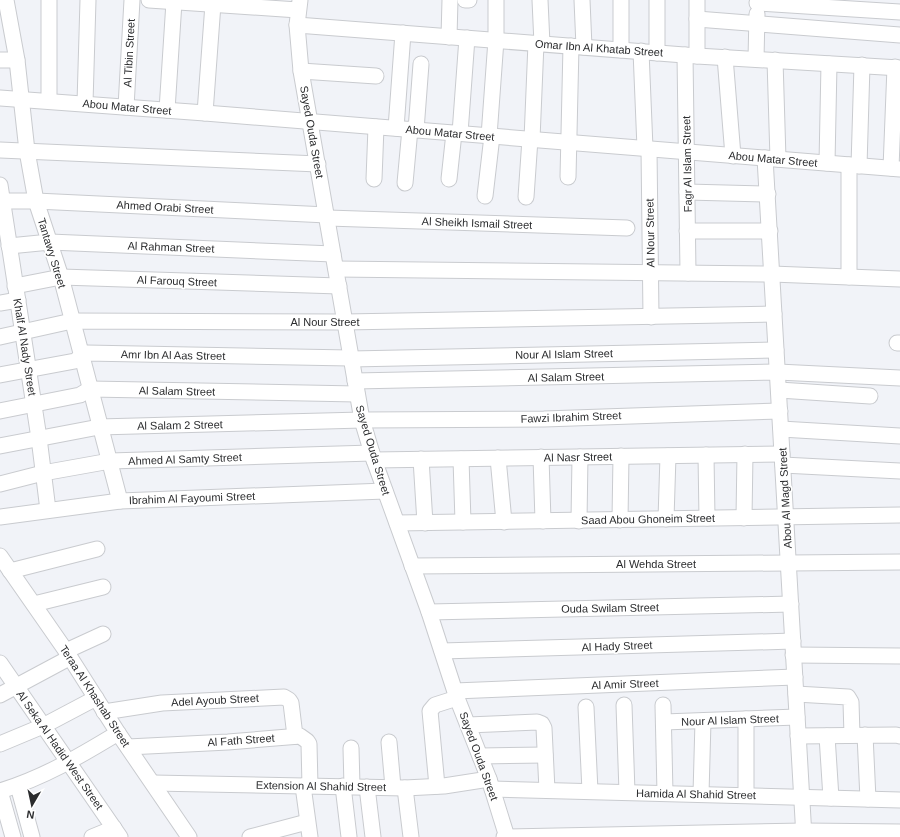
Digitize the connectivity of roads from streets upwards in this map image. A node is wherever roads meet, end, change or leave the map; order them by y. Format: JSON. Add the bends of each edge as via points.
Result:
{"nodes":[{"id":1,"x":49,"y":0,"type":"edge"},
{"id":2,"x":88,"y":0,"type":"edge"},
{"id":3,"x":132,"y":0,"type":"edge"},
{"id":4,"x":149,"y":0,"type":"edge"},
{"id":5,"x":450,"y":0,"type":"edge"},
{"id":6,"x":465,"y":0,"type":"edge"},
{"id":7,"x":469,"y":0,"type":"edge"},
{"id":8,"x":496,"y":0,"type":"edge"},
{"id":9,"x":540,"y":0,"type":"edge"},
{"id":10,"x":582,"y":0,"type":"edge"},
{"id":11,"x":621,"y":0,"type":"edge"},
{"id":12,"x":657,"y":0,"type":"edge"},
{"id":13,"x":696,"y":0,"type":"edge"},
{"id":14,"x":757,"y":1,"type":"edge"},
{"id":15,"x":174,"y":2,"type":"junction"},
{"id":16,"x":213,"y":4,"type":"junction"},
{"id":17,"x":299,"y":5,"type":"edge"},
{"id":18,"x":5,"y":11,"type":"edge"},
{"id":19,"x":900,"y":12,"type":"edge"},
{"id":20,"x":697,"y":19,"type":"junction"},
{"id":21,"x":757,"y":24,"type":"junction"},
{"id":22,"x":297,"y":25,"type":"junction"},
{"id":23,"x":403,"y":33,"type":"junction"},
{"id":24,"x":900,"y":35,"type":"edge"},
{"id":25,"x":449,"y":37,"type":"junction"},
{"id":26,"x":467,"y":38,"type":"junction"},
{"id":27,"x":496,"y":40,"type":"junction"},
{"id":28,"x":539,"y":44,"type":"junction"},
{"id":29,"x":577,"y":46,"type":"junction"},
{"id":30,"x":621,"y":50,"type":"junction"},
{"id":31,"x":641,"y":51,"type":"junction"},
{"id":32,"x":658,"y":53,"type":"junction"},
{"id":33,"x":691,"y":55,"type":"junction"},
{"id":34,"x":725,"y":57,"type":"junction"},
{"id":35,"x":756,"y":59,"type":"junction"},
{"id":36,"x":0,"y":60,"type":"edge"},
{"id":37,"x":17,"y":60,"type":"junction"},
{"id":38,"x":775,"y":60,"type":"junction"},
{"id":39,"x":421,"y":64,"type":"dead end"},
{"id":40,"x":829,"y":64,"type":"junction"},
{"id":41,"x":862,"y":65,"type":"junction"},
{"id":42,"x":898,"y":68,"type":"edge"},
{"id":43,"x":301,"y":71,"type":"junction"},
{"id":44,"x":376,"y":76,"type":"dead end"},
{"id":45,"x":0,"y":98,"type":"edge"},
{"id":46,"x":20,"y":98,"type":"junction"},
{"id":47,"x":49,"y":100,"type":"junction"},
{"id":48,"x":86,"y":103,"type":"junction"},
{"id":49,"x":126,"y":106,"type":"junction"},
{"id":50,"x":167,"y":110,"type":"junction"},
{"id":51,"x":205,"y":113,"type":"junction"},
{"id":52,"x":311,"y":121,"type":"junction"},
{"id":53,"x":376,"y":127,"type":"junction"},
{"id":54,"x":407,"y":129,"type":"junction"},
{"id":55,"x":457,"y":133,"type":"junction"},
{"id":56,"x":491,"y":136,"type":"junction"},
{"id":57,"x":531,"y":139,"type":"junction"},
{"id":58,"x":569,"y":142,"type":"junction"},
{"id":59,"x":647,"y":149,"type":"junction"},
{"id":60,"x":0,"y":150,"type":"edge"},
{"id":61,"x":27,"y":151,"type":"junction"},
{"id":62,"x":686,"y":152,"type":"junction"},
{"id":63,"x":733,"y":156,"type":"junction"},
{"id":64,"x":772,"y":159,"type":"junction"},
{"id":65,"x":827,"y":163,"type":"junction"},
{"id":66,"x":318,"y":164,"type":"junction"},
{"id":67,"x":854,"y":166,"type":"junction"},
{"id":68,"x":896,"y":169,"type":"edge"},
{"id":69,"x":568,"y":177,"type":"dead end"},
{"id":70,"x":374,"y":179,"type":"dead end"},
{"id":71,"x":449,"y":179,"type":"dead end"},
{"id":72,"x":405,"y":183,"type":"dead end"},
{"id":73,"x":0,"y":185,"type":"edge"},
{"id":74,"x":687,"y":192,"type":"junction"},
{"id":75,"x":768,"y":194,"type":"junction"},
{"id":76,"x":485,"y":196,"type":"dead end"},
{"id":77,"x":526,"y":197,"type":"dead end"},
{"id":78,"x":1,"y":201,"type":"edge"},
{"id":79,"x":36,"y":201,"type":"junction"},
{"id":80,"x":327,"y":217,"type":"junction"},
{"id":81,"x":627,"y":228,"type":"dead end"},
{"id":82,"x":688,"y":231,"type":"junction"},
{"id":83,"x":770,"y":232,"type":"junction"},
{"id":84,"x":6,"y":238,"type":"edge"},
{"id":85,"x":50,"y":242,"type":"junction"},
{"id":86,"x":333,"y":254,"type":"junction"},
{"id":87,"x":336,"y":269,"type":"junction"},
{"id":88,"x":6,"y":270,"type":"edge"},
{"id":89,"x":651,"y":273,"type":"junction"},
{"id":90,"x":688,"y":273,"type":"junction"},
{"id":91,"x":772,"y":274,"type":"junction"},
{"id":92,"x":849,"y":277,"type":"junction"},
{"id":93,"x":61,"y":278,"type":"junction"},
{"id":94,"x":900,"y":280,"type":"edge"},
{"id":95,"x":339,"y":286,"type":"junction"},
{"id":96,"x":16,"y":293,"type":"junction"},
{"id":97,"x":0,"y":303,"type":"edge"},
{"id":98,"x":774,"y":314,"type":"junction"},
{"id":99,"x":651,"y":316,"type":"junction"},
{"id":100,"x":72,"y":321,"type":"junction"},
{"id":101,"x":345,"y":322,"type":"junction"},
{"id":102,"x":22,"y":331,"type":"junction"},
{"id":103,"x":0,"y":336,"type":"edge"},
{"id":104,"x":776,"y":350,"type":"junction"},
{"id":105,"x":81,"y":356,"type":"junction"},
{"id":106,"x":351,"y":359,"type":"junction"},
{"id":107,"x":28,"y":370,"type":"junction"},
{"id":108,"x":778,"y":372,"type":"junction"},
{"id":109,"x":0,"y":375,"type":"edge"},
{"id":110,"x":900,"y":378,"type":"edge"},
{"id":111,"x":356,"y":388,"type":"junction"},
{"id":112,"x":90,"y":389,"type":"junction"},
{"id":113,"x":779,"y":390,"type":"junction"},
{"id":114,"x":870,"y":396,"type":"dead end"},
{"id":115,"x":34,"y":404,"type":"junction"},
{"id":116,"x":0,"y":411,"type":"edge"},
{"id":117,"x":780,"y":411,"type":"junction"},
{"id":118,"x":362,"y":420,"type":"junction"},
{"id":119,"x":99,"y":427,"type":"junction"},
{"id":120,"x":781,"y":429,"type":"junction"},
{"id":121,"x":900,"y":436,"type":"edge"},
{"id":122,"x":39,"y":438,"type":"junction"},
{"id":123,"x":0,"y":446,"type":"edge"},
{"id":124,"x":745,"y":454,"type":"junction"},
{"id":125,"x":706,"y":455,"type":"junction"},
{"id":126,"x":373,"y":456,"type":"junction"},
{"id":127,"x":621,"y":456,"type":"junction"},
{"id":128,"x":668,"y":456,"type":"junction"},
{"id":129,"x":541,"y":457,"type":"junction"},
{"id":130,"x":580,"y":457,"type":"junction"},
{"id":131,"x":461,"y":458,"type":"junction"},
{"id":132,"x":498,"y":458,"type":"junction"},
{"id":133,"x":421,"y":459,"type":"junction"},
{"id":134,"x":782,"y":459,"type":"junction"},
{"id":135,"x":110,"y":461,"type":"junction"},
{"id":136,"x":900,"y":471,"type":"edge"},
{"id":137,"x":43,"y":473,"type":"junction"},
{"id":138,"x":0,"y":484,"type":"edge"},
{"id":139,"x":385,"y":491,"type":"junction"},
{"id":140,"x":120,"y":501,"type":"junction"},
{"id":141,"x":48,"y":510,"type":"junction"},
{"id":142,"x":900,"y":516,"type":"edge"},
{"id":143,"x":0,"y":517,"type":"edge"},
{"id":144,"x":786,"y":517,"type":"junction"},
{"id":145,"x":707,"y":518,"type":"junction"},
{"id":146,"x":744,"y":518,"type":"junction"},
{"id":147,"x":666,"y":519,"type":"junction"},
{"id":148,"x":620,"y":520,"type":"junction"},
{"id":149,"x":544,"y":521,"type":"junction"},
{"id":150,"x":579,"y":521,"type":"junction"},
{"id":151,"x":463,"y":522,"type":"junction"},
{"id":152,"x":504,"y":522,"type":"junction"},
{"id":153,"x":425,"y":523,"type":"junction"},
{"id":154,"x":397,"y":524,"type":"junction"},
{"id":155,"x":97,"y":549,"type":"dead end"},
{"id":156,"x":0,"y":556,"type":"edge"},
{"id":157,"x":900,"y":562,"type":"edge"},
{"id":158,"x":788,"y":563,"type":"junction"},
{"id":159,"x":412,"y":566,"type":"junction"},
{"id":160,"x":10,"y":571,"type":"junction"},
{"id":161,"x":103,"y":587,"type":"dead end"},
{"id":162,"x":34,"y":604,"type":"junction"},
{"id":163,"x":791,"y":604,"type":"junction"},
{"id":164,"x":429,"y":612,"type":"junction"},
{"id":165,"x":103,"y":634,"type":"dead end"},
{"id":166,"x":793,"y":648,"type":"junction"},
{"id":167,"x":442,"y":651,"type":"junction"},
{"id":168,"x":67,"y":654,"type":"junction"},
{"id":169,"x":900,"y":656,"type":"edge"},
{"id":170,"x":0,"y":663,"type":"edge"},
{"id":171,"x":795,"y":677,"type":"junction"},
{"id":172,"x":16,"y":686,"type":"junction"},
{"id":173,"x":456,"y":694,"type":"junction"},
{"id":174,"x":796,"y":694,"type":"junction"},
{"id":175,"x":0,"y":695,"type":"edge"},
{"id":176,"x":96,"y":698,"type":"junction"},
{"id":177,"x":624,"y":705,"type":"dead end"},
{"id":178,"x":663,"y":705,"type":"dead end"},
{"id":179,"x":586,"y":707,"type":"dead end"},
{"id":180,"x":104,"y":712,"type":"junction"},
{"id":181,"x":797,"y":717,"type":"junction"},
{"id":182,"x":746,"y":719,"type":"junction"},
{"id":183,"x":703,"y":721,"type":"junction"},
{"id":184,"x":664,"y":722,"type":"junction"},
{"id":185,"x":468,"y":725,"type":"junction"},
{"id":186,"x":43,"y":726,"type":"junction"},
{"id":187,"x":118,"y":733,"type":"junction"},
{"id":188,"x":858,"y":735,"type":"junction"},
{"id":189,"x":295,"y":736,"type":"junction"},
{"id":190,"x":798,"y":736,"type":"junction"},
{"id":191,"x":827,"y":736,"type":"junction"},
{"id":192,"x":900,"y":736,"type":"edge"},
{"id":193,"x":390,"y":742,"type":"dead end"},
{"id":194,"x":0,"y":744,"type":"edge"},
{"id":195,"x":128,"y":746,"type":"junction"},
{"id":196,"x":351,"y":748,"type":"dead end"},
{"id":197,"x":545,"y":754,"type":"junction"},
{"id":198,"x":480,"y":756,"type":"junction"},
{"id":199,"x":68,"y":763,"type":"junction"},
{"id":200,"x":153,"y":784,"type":"junction"},
{"id":201,"x":490,"y":784,"type":"junction"},
{"id":202,"x":18,"y":786,"type":"junction"},
{"id":203,"x":306,"y":786,"type":"junction"},
{"id":204,"x":354,"y":786,"type":"junction"},
{"id":205,"x":436,"y":786,"type":"junction"},
{"id":206,"x":399,"y":787,"type":"junction"},
{"id":207,"x":547,"y":790,"type":"junction"},
{"id":208,"x":0,"y":791,"type":"edge"},
{"id":209,"x":590,"y":792,"type":"junction"},
{"id":210,"x":627,"y":792,"type":"junction"},
{"id":211,"x":665,"y":793,"type":"junction"},
{"id":212,"x":701,"y":794,"type":"junction"},
{"id":213,"x":746,"y":795,"type":"junction"},
{"id":214,"x":802,"y":797,"type":"junction"},
{"id":215,"x":831,"y":798,"type":"junction"},
{"id":216,"x":868,"y":799,"type":"junction"},
{"id":217,"x":900,"y":800,"type":"edge"},
{"id":218,"x":308,"y":822,"type":"junction"},
{"id":219,"x":900,"y":832,"type":"edge"},
{"id":220,"x":117,"y":833,"type":"edge"},
{"id":221,"x":804,"y":834,"type":"edge"},
{"id":222,"x":13,"y":837,"type":"edge"},
{"id":223,"x":32,"y":837,"type":"edge"},
{"id":224,"x":92,"y":837,"type":"edge"},
{"id":225,"x":189,"y":837,"type":"edge"},
{"id":226,"x":250,"y":837,"type":"edge"},
{"id":227,"x":310,"y":837,"type":"edge"},
{"id":228,"x":349,"y":837,"type":"edge"},
{"id":229,"x":373,"y":837,"type":"edge"},
{"id":230,"x":411,"y":837,"type":"edge"},
{"id":231,"x":506,"y":837,"type":"edge"}],
"edges":[{"from":1,"to":47,"type":"street"},
{"from":2,"to":48,"type":"street"},
{"from":3,"to":49,"type":"street","name":"Al Tibin Street"},
{"from":4,"to":15,"type":"street"},
{"from":5,"to":25,"type":"street"},
{"from":6,"to":7,"type":"street"},
{"from":8,"to":27,"type":"street"},
{"from":9,"to":28,"type":"street"},
{"from":10,"to":29,"type":"street"},
{"from":11,"to":30,"type":"street"},
{"from":12,"to":32,"type":"street"},
{"from":13,"to":20,"type":"street"},
{"from":14,"to":19,"type":"street"},
{"from":14,"to":21,"type":"street"},
{"from":15,"to":16,"type":"street"},
{"from":15,"to":50,"type":"street"},
{"from":16,"to":17,"type":"street"},
{"from":16,"to":51,"type":"street"},
{"from":17,"to":22,"type":"street","name":"Sayed Ouda Street"},
{"from":18,"to":37,"type":"street","name":"Tantawy Street"},
{"from":20,"to":21,"type":"street"},
{"from":20,"to":33,"type":"street"},
{"from":21,"to":24,"type":"street"},
{"from":21,"to":35,"type":"street"},
{"from":22,"to":23,"type":"street","name":"Omar Ibn Al Khatab Street"},
{"from":22,"to":43,"type":"street","name":"Sayed Ouda Street"},
{"from":23,"to":25,"type":"street","name":"Omar Ibn Al Khatab Street"},
{"from":23,"to":54,"type":"street"},
{"from":25,"to":26,"type":"street","name":"Omar Ibn Al Khatab Street"},
{"from":26,"to":27,"type":"street","name":"Omar Ibn Al Khatab Street"},
{"from":26,"to":55,"type":"street"},
{"from":27,"to":28,"type":"street","name":"Omar Ibn Al Khatab Street"},
{"from":27,"to":56,"type":"street"},
{"from":28,"to":29,"type":"street","name":"Omar Ibn Al Khatab Street"},
{"from":28,"to":57,"type":"street"},
{"from":29,"to":30,"type":"street","name":"Omar Ibn Al Khatab Street"},
{"from":29,"to":58,"type":"street"},
{"from":30,"to":31,"type":"street","name":"Omar Ibn Al Khatab Street"},
{"from":31,"to":32,"type":"street","name":"Omar Ibn Al Khatab Street"},
{"from":31,"to":59,"type":"street"},
{"from":32,"to":33,"type":"street","name":"Omar Ibn Al Khatab Street"},
{"from":33,"to":34,"type":"street","name":"Omar Ibn Al Khatab Street"},
{"from":33,"to":62,"type":"street","name":"Fagr Al Islam Street"},
{"from":34,"to":35,"type":"street","name":"Omar Ibn Al Khatab Street"},
{"from":34,"to":63,"type":"street"},
{"from":35,"to":38,"type":"street","name":"Omar Ibn Al Khatab Street"},
{"from":36,"to":37,"type":"street"},
{"from":37,"to":46,"type":"street","name":"Tantawy Street"},
{"from":38,"to":40,"type":"street","name":"Omar Ibn Al Khatab Street"},
{"from":38,"to":64,"type":"street","name":"Abou Al Magd Street"},
{"from":39,"to":54,"type":"street"},
{"from":40,"to":41,"type":"street","name":"Omar Ibn Al Khatab Street"},
{"from":40,"to":65,"type":"street"},
{"from":41,"to":42,"type":"street","name":"Omar Ibn Al Khatab Street"},
{"from":41,"to":67,"type":"street"},
{"from":42,"to":68,"type":"street"},
{"from":43,"to":44,"type":"street"},
{"from":43,"to":52,"type":"street","name":"Sayed Ouda Street"},
{"from":45,"to":46,"type":"street","name":"Abou Matar Street"},
{"from":46,"to":47,"type":"street","name":"Abou Matar Street"},
{"from":46,"to":61,"type":"street","name":"Tantawy Street"},
{"from":47,"to":48,"type":"street","name":"Abou Matar Street"},
{"from":48,"to":49,"type":"street","name":"Abou Matar Street"},
{"from":49,"to":50,"type":"street","name":"Abou Matar Street"},
{"from":50,"to":51,"type":"street","name":"Abou Matar Street"},
{"from":51,"to":52,"type":"street","name":"Abou Matar Street"},
{"from":52,"to":53,"type":"street","name":"Abou Matar Street"},
{"from":52,"to":66,"type":"street","name":"Sayed Ouda Street"},
{"from":53,"to":54,"type":"street","name":"Abou Matar Street"},
{"from":53,"to":70,"type":"street"},
{"from":54,"to":55,"type":"street","name":"Abou Matar Street"},
{"from":54,"to":72,"type":"street"},
{"from":55,"to":56,"type":"street","name":"Abou Matar Street"},
{"from":55,"to":71,"type":"street"},
{"from":56,"to":57,"type":"street","name":"Abou Matar Street"},
{"from":56,"to":76,"type":"street"},
{"from":57,"to":58,"type":"street","name":"Abou Matar Street"},
{"from":57,"to":77,"type":"street"},
{"from":58,"to":59,"type":"street","name":"Abou Matar Street"},
{"from":58,"to":69,"type":"street"},
{"from":59,"to":62,"type":"street","name":"Abou Matar Street"},
{"from":59,"to":89,"type":"street","name":"Al Nour Street"},
{"from":60,"to":61,"type":"street"},
{"from":61,"to":66,"type":"street"},
{"from":61,"to":79,"type":"street","name":"Tantawy Street"},
{"from":62,"to":63,"type":"street","name":"Abou Matar Street"},
{"from":62,"to":74,"type":"street","name":"Fagr Al Islam Street"},
{"from":63,"to":64,"type":"street","name":"Abou Matar Street"},
{"from":64,"to":65,"type":"street","name":"Abou Matar Street"},
{"from":64,"to":75,"type":"street","name":"Abou Al Magd Street"},
{"from":65,"to":67,"type":"street","name":"Abou Matar Street"},
{"from":66,"to":80,"type":"street","name":"Sayed Ouda Street"},
{"from":67,"to":68,"type":"street","name":"Abou Matar Street"},
{"from":67,"to":92,"type":"street"},
{"from":73,"to":78,"type":"street","name":"Khalf Al Nady Street"},
{"from":74,"to":75,"type":"street"},
{"from":74,"to":82,"type":"street","name":"Fagr Al Islam Street"},
{"from":75,"to":83,"type":"street","name":"Abou Al Magd Street"},
{"from":78,"to":79,"type":"street","name":"Ahmed Orabi Street"},
{"from":78,"to":84,"type":"street","name":"Khalf Al Nady Street"},
{"from":79,"to":80,"type":"street","name":"Ahmed Orabi Street"},
{"from":79,"to":85,"type":"street","name":"Tantawy Street"},
{"from":80,"to":81,"type":"street","name":"Al Sheikh Ismail Street"},
{"from":80,"to":86,"type":"street","name":"Sayed Ouda Street"},
{"from":82,"to":83,"type":"street"},
{"from":82,"to":90,"type":"street","name":"Fagr Al Islam Street"},
{"from":83,"to":91,"type":"street","name":"Abou Al Magd Street"},
{"from":84,"to":85,"type":"street","name":"Al Rahman Street"},
{"from":84,"to":88,"type":"street","name":"Khalf Al Nady Street"},
{"from":85,"to":86,"type":"street","name":"Al Rahman Street"},
{"from":85,"to":93,"type":"street","name":"Tantawy Street"},
{"from":86,"to":87,"type":"street","name":"Sayed Ouda Street"},
{"from":87,"to":89,"type":"street"},
{"from":87,"to":95,"type":"street","name":"Sayed Ouda Street"},
{"from":88,"to":96,"type":"street","name":"Khalf Al Nady Street"},
{"from":89,"to":90,"type":"street"},
{"from":89,"to":99,"type":"street","name":"Al Nour Street"},
{"from":90,"to":91,"type":"street"},
{"from":91,"to":92,"type":"street"},
{"from":91,"to":98,"type":"street","name":"Abou Al Magd Street"},
{"from":92,"to":94,"type":"street"},
{"from":93,"to":95,"type":"street","name":"Al Farouq Street"},
{"from":93,"to":96,"type":"street","name":"Al Farouq Street"},
{"from":93,"to":100,"type":"street","name":"Tantawy Street"},
{"from":95,"to":101,"type":"street","name":"Sayed Ouda Street"},
{"from":96,"to":97,"type":"street","name":"Al Farouq Street"},
{"from":96,"to":102,"type":"street","name":"Khalf Al Nady Street"},
{"from":98,"to":99,"type":"street","name":"Al Nour Street"},
{"from":98,"to":104,"type":"street","name":"Abou Al Magd Street"},
{"from":99,"to":101,"type":"street","name":"Al Nour Street"},
{"from":100,"to":101,"type":"street","name":"Al Nour Street"},
{"from":100,"to":102,"type":"street","name":"Al Nour Street"},
{"from":100,"to":105,"type":"street","name":"Tantawy Street"},
{"from":101,"to":106,"type":"street","name":"Sayed Ouda Street"},
{"from":102,"to":103,"type":"street","name":"Al Nour Street"},
{"from":102,"to":107,"type":"street","name":"Khalf Al Nady Street"},
{"from":104,"to":106,"type":"street","name":"Nour Al Islam Street"},
{"from":104,"to":108,"type":"street","name":"Abou Al Magd Street"},
{"from":105,"to":106,"type":"street","name":"Amr Ibn Al Aas Street","via":[[86,353]]},
{"from":105,"to":107,"type":"street","name":"Amr Ibn Al Aas Street","via":[[75,361]]},
{"from":105,"to":112,"type":"street","name":"Tantawy Street"},
{"from":106,"to":111,"type":"street","name":"Sayed Ouda Street"},
{"from":107,"to":109,"type":"street","name":"Amr Ibn Al Aas Street"},
{"from":107,"to":115,"type":"street","name":"Khalf Al Nady Street"},
{"from":108,"to":110,"type":"street","name":"Al Salam Street"},
{"from":108,"to":111,"type":"street","name":"Al Salam Street"},
{"from":108,"to":113,"type":"street","name":"Abou Al Magd Street"},
{"from":111,"to":112,"type":"street","name":"Al Salam Street"},
{"from":111,"to":118,"type":"street","name":"Sayed Ouda Street"},
{"from":112,"to":115,"type":"street","name":"Al Salam Street","via":[[80,395]]},
{"from":112,"to":119,"type":"street","name":"Tantawy Street"},
{"from":113,"to":114,"type":"street"},
{"from":113,"to":117,"type":"street","name":"Abou Al Magd Street"},
{"from":115,"to":116,"type":"street","name":"Al Salam Street"},
{"from":115,"to":122,"type":"street","name":"Khalf Al Nady Street"},
{"from":117,"to":118,"type":"street","name":"Fawzi Ibrahim Street","via":[[544,419]]},
{"from":117,"to":120,"type":"street","name":"Abou Al Magd Street"},
{"from":118,"to":119,"type":"street","name":"Al Salam 2 Street"},
{"from":118,"to":126,"type":"street","name":"Sayed Ouda Street"},
{"from":119,"to":122,"type":"street","name":"Al Salam 2 Street"},
{"from":119,"to":135,"type":"street","name":"Tantawy Street"},
{"from":120,"to":121,"type":"street"},
{"from":120,"to":134,"type":"street","name":"Abou Al Magd Street"},
{"from":122,"to":123,"type":"street","name":"Al Salam 2 Street"},
{"from":122,"to":137,"type":"street","name":"Khalf Al Nady Street"},
{"from":124,"to":125,"type":"street","name":"Al Nasr Street"},
{"from":124,"to":134,"type":"street","name":"Al Nasr Street"},
{"from":124,"to":146,"type":"street"},
{"from":125,"to":128,"type":"street","name":"Al Nasr Street"},
{"from":125,"to":145,"type":"street"},
{"from":126,"to":133,"type":"street","name":"Al Nasr Street"},
{"from":126,"to":135,"type":"street","name":"Ahmed Al Samty Street"},
{"from":126,"to":139,"type":"street","name":"Sayed Ouda Street"},
{"from":127,"to":128,"type":"street","name":"Al Nasr Street"},
{"from":127,"to":130,"type":"street","name":"Al Nasr Street"},
{"from":127,"to":148,"type":"street"},
{"from":128,"to":147,"type":"street"},
{"from":129,"to":130,"type":"street","name":"Al Nasr Street"},
{"from":129,"to":132,"type":"street","name":"Al Nasr Street"},
{"from":129,"to":149,"type":"street"},
{"from":130,"to":150,"type":"street"},
{"from":131,"to":132,"type":"street","name":"Al Nasr Street"},
{"from":131,"to":133,"type":"street","name":"Al Nasr Street"},
{"from":131,"to":151,"type":"street"},
{"from":132,"to":152,"type":"street"},
{"from":133,"to":153,"type":"street"},
{"from":134,"to":136,"type":"street","name":"Al Nasr Street"},
{"from":134,"to":144,"type":"street","name":"Abou Al Magd Street"},
{"from":135,"to":137,"type":"street","name":"Ahmed Al Samty Street"},
{"from":135,"to":140,"type":"street","name":"Tantawy Street"},
{"from":137,"to":138,"type":"street","name":"Ahmed Al Samty Street"},
{"from":137,"to":141,"type":"street","name":"Khalf Al Nady Street"},
{"from":139,"to":140,"type":"street","name":"Ibrahim Al Fayoumi Street"},
{"from":139,"to":154,"type":"street","name":"Sayed Ouda Street"},
{"from":140,"to":141,"type":"street","name":"Ibrahim Al Fayoumi Street"},
{"from":141,"to":143,"type":"street","name":"Ibrahim Al Fayoumi Street"},
{"from":142,"to":144,"type":"street","name":"Saad Abou Ghoneim Street"},
{"from":144,"to":146,"type":"street","name":"Saad Abou Ghoneim Street"},
{"from":144,"to":158,"type":"street","name":"Abou Al Magd Street"},
{"from":145,"to":146,"type":"street","name":"Saad Abou Ghoneim Street"},
{"from":145,"to":147,"type":"street","name":"Saad Abou Ghoneim Street"},
{"from":147,"to":148,"type":"street","name":"Saad Abou Ghoneim Street"},
{"from":148,"to":150,"type":"street","name":"Saad Abou Ghoneim Street"},
{"from":149,"to":150,"type":"street","name":"Saad Abou Ghoneim Street"},
{"from":149,"to":152,"type":"street","name":"Saad Abou Ghoneim Street"},
{"from":151,"to":152,"type":"street","name":"Saad Abou Ghoneim Street"},
{"from":151,"to":153,"type":"street","name":"Saad Abou Ghoneim Street"},
{"from":153,"to":154,"type":"street","name":"Saad Abou Ghoneim Street"},
{"from":154,"to":159,"type":"street","name":"Sayed Ouda Street"},
{"from":155,"to":160,"type":"street"},
{"from":156,"to":160,"type":"street","name":"Teraa Al Khashab Street"},
{"from":157,"to":158,"type":"street","name":"Al Wehda Street"},
{"from":158,"to":159,"type":"street","name":"Al Wehda Street"},
{"from":158,"to":163,"type":"street","name":"Abou Al Magd Street"},
{"from":159,"to":164,"type":"street","name":"Sayed Ouda Street"},
{"from":160,"to":162,"type":"street","name":"Teraa Al Khashab Street"},
{"from":161,"to":162,"type":"street"},
{"from":162,"to":168,"type":"street","name":"Teraa Al Khashab Street"},
{"from":163,"to":164,"type":"street","name":"Ouda Swilam Street"},
{"from":163,"to":166,"type":"street","name":"Abou Al Magd Street"},
{"from":164,"to":167,"type":"street","name":"Sayed Ouda Street"},
{"from":165,"to":168,"type":"street"},
{"from":166,"to":167,"type":"street","name":"Al Hady Street"},
{"from":166,"to":169,"type":"street","name":"Al Hady Street"},
{"from":166,"to":171,"type":"street","name":"Abou Al Magd Street"},
{"from":167,"to":173,"type":"street","name":"Sayed Ouda Street"},
{"from":168,"to":172,"type":"street"},
{"from":168,"to":176,"type":"street","name":"Teraa Al Khashab Street"},
{"from":170,"to":172,"type":"street","name":"Al Seka Al Hadid West Street"},
{"from":171,"to":173,"type":"street","name":"Al Amir Street"},
{"from":171,"to":174,"type":"street","name":"Abou Al Magd Street"},
{"from":172,"to":175,"type":"street"},
{"from":172,"to":186,"type":"street","name":"Al Seka Al Hadid West Street"},
{"from":173,"to":185,"type":"street","name":"Sayed Ouda Street"},
{"from":173,"to":205,"type":"street","name":"Al Amir Street","via":[[435,705],[430,711]]},
{"from":174,"to":181,"type":"street","name":"Abou Al Magd Street"},
{"from":174,"to":188,"type":"street","via":[[848,697]]},
{"from":176,"to":180,"type":"street","name":"Teraa Al Khashab Street"},
{"from":176,"to":186,"type":"street"},
{"from":177,"to":210,"type":"street"},
{"from":178,"to":184,"type":"street"},
{"from":179,"to":209,"type":"street"},
{"from":180,"to":187,"type":"street","name":"Teraa Al Khashab Street"},
{"from":180,"to":189,"type":"street","name":"Adel Ayoub Street","via":[[162,703],[284,697],[291,703]]},
{"from":181,"to":182,"type":"street","name":"Nour Al Islam Street"},
{"from":181,"to":190,"type":"street","name":"Abou Al Magd Street"},
{"from":182,"to":183,"type":"street","name":"Nour Al Islam Street"},
{"from":182,"to":213,"type":"street"},
{"from":183,"to":184,"type":"street","name":"Nour Al Islam Street"},
{"from":183,"to":212,"type":"street"},
{"from":184,"to":211,"type":"street"},
{"from":185,"to":197,"type":"street","via":[[540,722],[544,728]]},
{"from":185,"to":198,"type":"street","name":"Sayed Ouda Street"},
{"from":186,"to":194,"type":"street"},
{"from":186,"to":199,"type":"street","name":"Al Seka Al Hadid West Street"},
{"from":187,"to":195,"type":"street","name":"Teraa Al Khashab Street"},
{"from":187,"to":199,"type":"street"},
{"from":188,"to":191,"type":"street"},
{"from":188,"to":192,"type":"street"},
{"from":188,"to":216,"type":"street"},
{"from":189,"to":195,"type":"street","name":"Al Fath Street"},
{"from":189,"to":203,"type":"street","via":[[304,738],[309,744]]},
{"from":190,"to":191,"type":"street"},
{"from":190,"to":214,"type":"street","name":"Abou Al Magd Street"},
{"from":191,"to":215,"type":"street"},
{"from":193,"to":206,"type":"street"},
{"from":195,"to":200,"type":"street","name":"Teraa Al Khashab Street"},
{"from":196,"to":204,"type":"street"},
{"from":197,"to":198,"type":"street"},
{"from":197,"to":207,"type":"street"},
{"from":198,"to":201,"type":"street","name":"Sayed Ouda Street"},
{"from":199,"to":202,"type":"street"},
{"from":199,"to":220,"type":"street","name":"Al Seka Al Hadid West Street"},
{"from":200,"to":203,"type":"street","name":"Extension Al Shahid Street"},
{"from":200,"to":225,"type":"street","name":"Teraa Al Khashab Street"},
{"from":201,"to":205,"type":"street","name":"Extension Al Shahid Street"},
{"from":201,"to":207,"type":"street","name":"Hamida Al Shahid Street"},
{"from":201,"to":231,"type":"street","name":"Sayed Ouda Street"},
{"from":202,"to":208,"type":"street"},
{"from":202,"to":223,"type":"street"},
{"from":203,"to":204,"type":"street","name":"Extension Al Shahid Street"},
{"from":203,"to":218,"type":"street"},
{"from":204,"to":206,"type":"street","name":"Extension Al Shahid Street"},
{"from":204,"to":228,"type":"street"},
{"from":204,"to":229,"type":"street"},
{"from":205,"to":206,"type":"street","name":"Extension Al Shahid Street"},
{"from":206,"to":230,"type":"street"},
{"from":207,"to":209,"type":"street","name":"Hamida Al Shahid Street"},
{"from":208,"to":222,"type":"street"},
{"from":209,"to":210,"type":"street","name":"Hamida Al Shahid Street"},
{"from":210,"to":211,"type":"street","name":"Hamida Al Shahid Street"},
{"from":211,"to":212,"type":"street","name":"Hamida Al Shahid Street"},
{"from":212,"to":213,"type":"street","name":"Hamida Al Shahid Street"},
{"from":213,"to":214,"type":"street","name":"Hamida Al Shahid Street"},
{"from":214,"to":215,"type":"street","name":"Hamida Al Shahid Street"},
{"from":214,"to":221,"type":"street","name":"Abou Al Magd Street"},
{"from":215,"to":216,"type":"street","name":"Hamida Al Shahid Street"},
{"from":216,"to":217,"type":"street","name":"Hamida Al Shahid Street"},
{"from":218,"to":226,"type":"street"},
{"from":218,"to":227,"type":"street"},
{"from":219,"to":221,"type":"street"},
{"from":220,"to":224,"type":"street"},
{"from":221,"to":231,"type":"street"}]}
